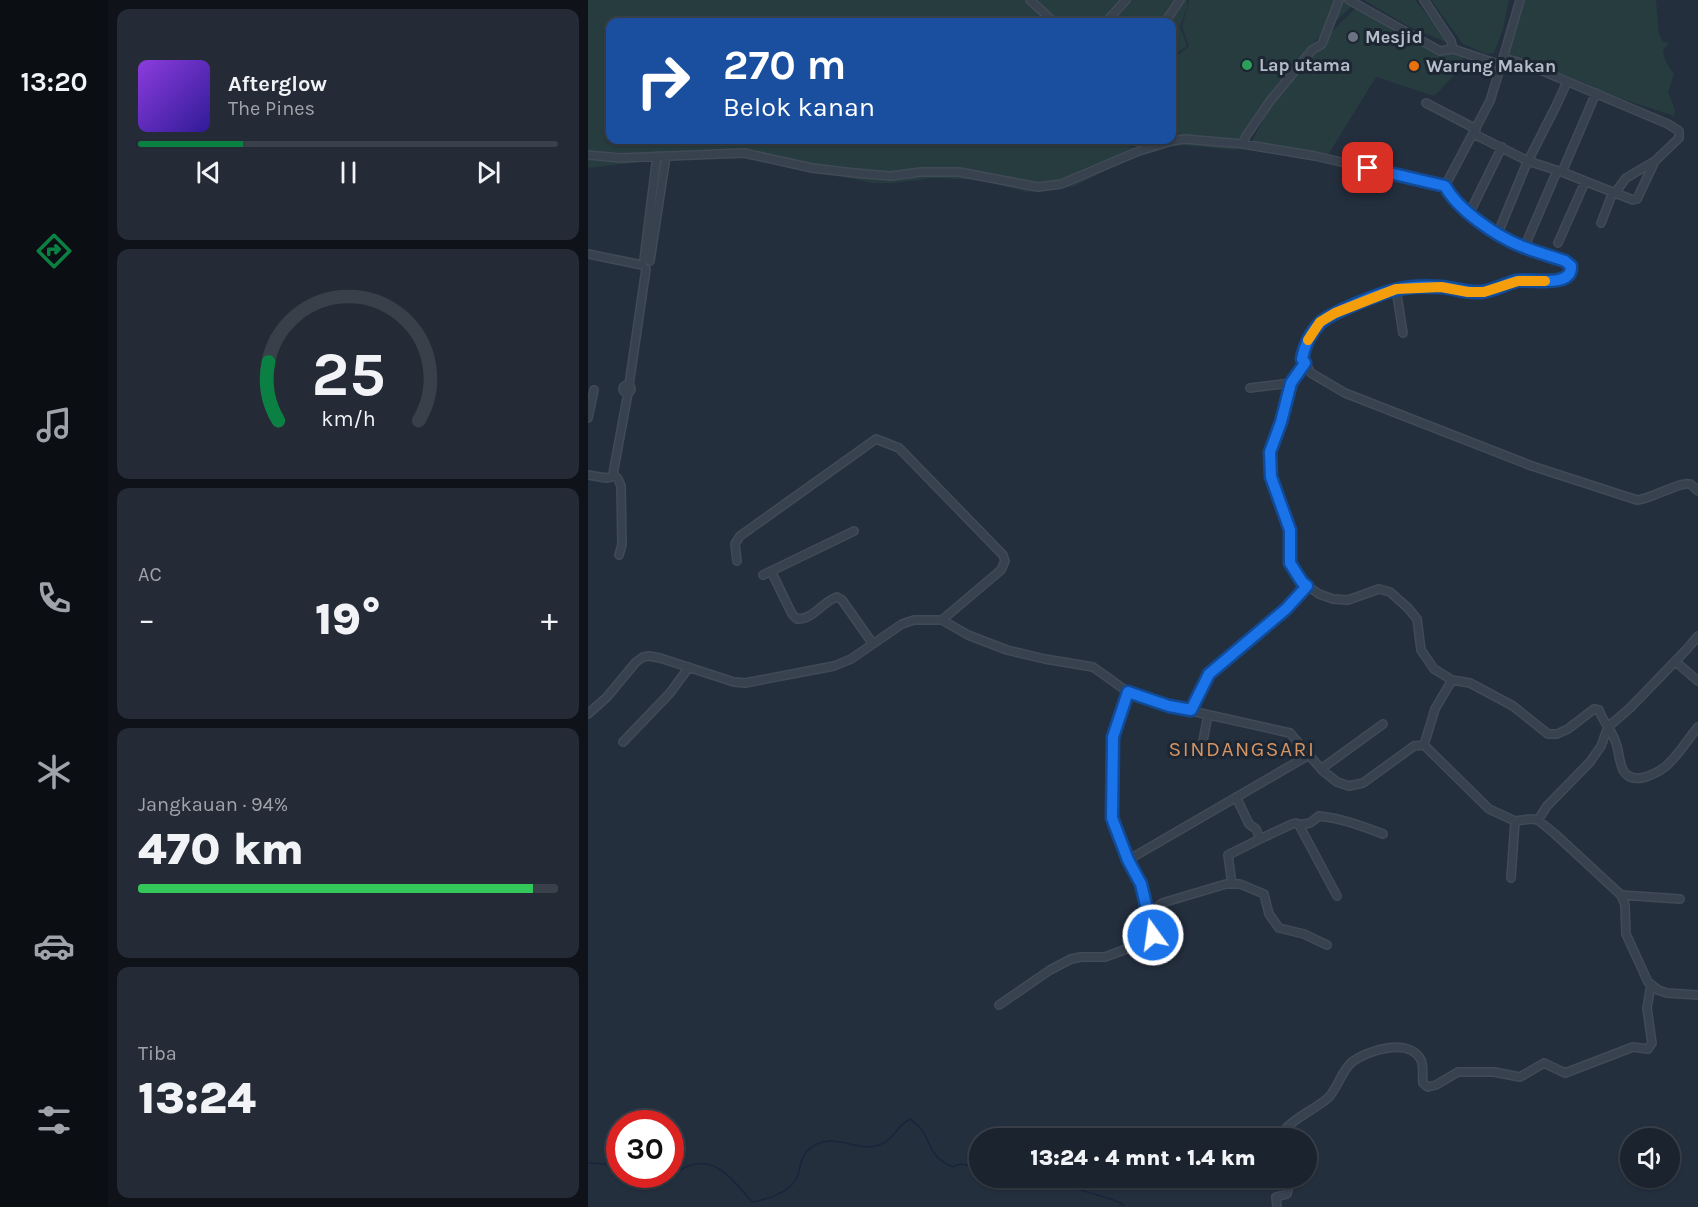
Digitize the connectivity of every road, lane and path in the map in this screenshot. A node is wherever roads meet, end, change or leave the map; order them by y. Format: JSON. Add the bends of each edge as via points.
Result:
{"nodes":[{"id":1,"x":1029,"y":0,"type":"edge"},
{"id":2,"x":1126,"y":0,"type":"edge"},
{"id":3,"x":1180,"y":0,"type":"edge"},
{"id":4,"x":1339,"y":0,"type":"edge"},
{"id":5,"x":1424,"y":0,"type":"edge"},
{"id":6,"x":1520,"y":0,"type":"edge"},
{"id":7,"x":1352,"y":1,"type":"edge"},
{"id":8,"x":1049,"y":18,"type":"edge"},
{"id":9,"x":1110,"y":18,"type":"edge"},
{"id":10,"x":1169,"y":18,"type":"edge"},
{"id":11,"x":1453,"y":50,"type":"junction"},
{"id":12,"x":1502,"y":62,"type":"junction"},
{"id":13,"x":1567,"y":82,"type":"junction"},
{"id":14,"x":1596,"y":93,"type":"junction"},
{"id":15,"x":1426,"y":103,"type":"dead end"},
{"id":16,"x":1475,"y":132,"type":"junction"},
{"id":17,"x":1176,"y":140,"type":"edge"},
{"id":18,"x":1163,"y":144,"type":"edge"},
{"id":19,"x":1243,"y":144,"type":"junction"},
{"id":20,"x":1503,"y":147,"type":"junction"},
{"id":21,"x":588,"y":155,"type":"edge"},
{"id":22,"x":657,"y":156,"type":"junction"},
{"id":23,"x":666,"y":156,"type":"junction"},
{"id":24,"x":1528,"y":160,"type":"junction"},
{"id":25,"x":1655,"y":161,"type":"junction"},
{"id":26,"x":1560,"y":171,"type":"junction"},
{"id":27,"x":1585,"y":182,"type":"junction"},
{"id":28,"x":1445,"y":186,"type":"junction"},
{"id":29,"x":1614,"y":193,"type":"junction"},
{"id":30,"x":1469,"y":214,"type":"junction"},
{"id":31,"x":1601,"y":223,"type":"dead end"},
{"id":32,"x":1498,"y":233,"type":"junction"},
{"id":33,"x":1558,"y":243,"type":"dead end"},
{"id":34,"x":1524,"y":248,"type":"junction"},
{"id":35,"x":588,"y":254,"type":"edge"},
{"id":36,"x":646,"y":264,"type":"junction"},
{"id":37,"x":1396,"y":289,"type":"junction"},
{"id":38,"x":1403,"y":333,"type":"dead end"},
{"id":39,"x":1305,"y":363,"type":"junction"},
{"id":40,"x":1291,"y":383,"type":"junction"},
{"id":41,"x":1251,"y":388,"type":"dead end"},
{"id":42,"x":594,"y":390,"type":"dead end"},
{"id":43,"x":588,"y":418,"type":"edge"},
{"id":44,"x":612,"y":474,"type":"junction"},
{"id":45,"x":588,"y":475,"type":"edge"},
{"id":46,"x":1698,"y":491,"type":"edge"},
{"id":47,"x":854,"y":531,"type":"dead end"},
{"id":48,"x":619,"y":555,"type":"dead end"},
{"id":49,"x":737,"y":561,"type":"dead end"},
{"id":50,"x":1307,"y":586,"type":"junction"},
{"id":51,"x":942,"y":620,"type":"junction"},
{"id":52,"x":1698,"y":636,"type":"edge"},
{"id":53,"x":873,"y":644,"type":"junction"},
{"id":54,"x":1676,"y":662,"type":"junction"},
{"id":55,"x":689,"y":668,"type":"junction"},
{"id":56,"x":1452,"y":680,"type":"junction"},
{"id":57,"x":1698,"y":681,"type":"edge"},
{"id":58,"x":1128,"y":692,"type":"junction"},
{"id":59,"x":1191,"y":710,"type":"junction"},
{"id":60,"x":588,"y":714,"type":"edge"},
{"id":61,"x":1208,"y":715,"type":"junction"},
{"id":62,"x":1383,"y":724,"type":"dead end"},
{"id":63,"x":1608,"y":727,"type":"junction"},
{"id":64,"x":1698,"y":727,"type":"edge"},
{"id":65,"x":623,"y":742,"type":"dead end"},
{"id":66,"x":1424,"y":745,"type":"junction"},
{"id":67,"x":1204,"y":754,"type":"dead end"},
{"id":68,"x":1309,"y":754,"type":"junction"},
{"id":69,"x":1321,"y":769,"type":"junction"},
{"id":70,"x":1236,"y":797,"type":"junction"},
{"id":71,"x":1538,"y":820,"type":"junction"},
{"id":72,"x":1515,"y":821,"type":"junction"},
{"id":73,"x":1299,"y":825,"type":"junction"},
{"id":74,"x":1383,"y":834,"type":"dead end"},
{"id":75,"x":1260,"y":839,"type":"junction"},
{"id":76,"x":1128,"y":860,"type":"junction"},
{"id":77,"x":1511,"y":878,"type":"dead end"},
{"id":78,"x":1232,"y":884,"type":"junction"},
{"id":79,"x":1621,"y":895,"type":"junction"},
{"id":80,"x":1337,"y":896,"type":"dead end"},
{"id":81,"x":1680,"y":898,"type":"dead end"},
{"id":82,"x":1148,"y":910,"type":"junction"},
{"id":83,"x":1327,"y":945,"type":"dead end"},
{"id":84,"x":1651,"y":986,"type":"junction"},
{"id":85,"x":1698,"y":995,"type":"edge"},
{"id":86,"x":999,"y":1005,"type":"dead end"},
{"id":87,"x":1287,"y":1128,"type":"edge"},
{"id":88,"x":1288,"y":1188,"type":"edge"},
{"id":89,"x":1277,"y":1207,"type":"edge"}],
"edges":[{"from":1,"to":8,"type":"street"},
{"from":2,"to":9,"type":"street"},
{"from":3,"to":10,"type":"street"},
{"from":4,"to":19,"type":"street","via":[[1322,44],[1312,50],[1270,101]]},
{"from":5,"to":11,"type":"street"},
{"from":6,"to":12,"type":"street"},
{"from":7,"to":11,"type":"street","via":[[1440,51]]},
{"from":11,"to":12,"type":"street"},
{"from":12,"to":13,"type":"street","via":[[1533,67]]},
{"from":12,"to":16,"type":"street"},
{"from":13,"to":14,"type":"street"},
{"from":13,"to":24,"type":"street"},
{"from":14,"to":25,"type":"street","via":[[1679,131],[1678,141]]},
{"from":14,"to":26,"type":"street"},
{"from":15,"to":16,"type":"street"},
{"from":16,"to":20,"type":"street"},
{"from":16,"to":28,"type":"street"},
{"from":17,"to":19,"type":"street"},
{"from":18,"to":23,"type":"street","via":[[1061,184],[1038,187],[959,172],[921,171],[891,176],[855,173],[744,153]]},
{"from":19,"to":28,"type":"street"},
{"from":20,"to":24,"type":"street"},
{"from":20,"to":30,"type":"street"},
{"from":21,"to":22,"type":"street"},
{"from":22,"to":23,"type":"street"},
{"from":22,"to":36,"type":"street"},
{"from":23,"to":36,"type":"street"},
{"from":24,"to":26,"type":"street"},
{"from":24,"to":32,"type":"street"},
{"from":25,"to":29,"type":"street","via":[[1626,178]]},
{"from":25,"to":29,"type":"street","via":[[1637,199]]},
{"from":26,"to":27,"type":"street"},
{"from":26,"to":34,"type":"street"},
{"from":27,"to":29,"type":"street"},
{"from":27,"to":33,"type":"street"},
{"from":28,"to":30,"type":"street"},
{"from":29,"to":31,"type":"street"},
{"from":30,"to":32,"type":"street"},
{"from":32,"to":34,"type":"street"},
{"from":34,"to":37,"type":"street","via":[[1568,262],[1570,273],[1559,280],[1518,281],[1484,292],[1441,287]]},
{"from":35,"to":36,"type":"street"},
{"from":36,"to":44,"type":"street"},
{"from":37,"to":38,"type":"street"},
{"from":37,"to":39,"type":"street","via":[[1320,322],[1304,349]]},
{"from":39,"to":40,"type":"street"},
{"from":39,"to":46,"type":"street","via":[[1311,373],[1345,393],[1532,466],[1637,500],[1686,484]]},
{"from":40,"to":41,"type":"street"},
{"from":40,"to":50,"type":"street","via":[[1270,452],[1271,477],[1290,530],[1292,568]]},
{"from":42,"to":43,"type":"street"},
{"from":44,"to":45,"type":"street","via":[[606,478]]},
{"from":44,"to":48,"type":"street","via":[[621,486]]},
{"from":47,"to":53,"type":"street","via":[[767,573],[797,619],[807,618],[837,597]]},
{"from":49,"to":51,"type":"street","via":[[735,544],[740,536],[876,439],[899,448],[1003,555],[1001,570]]},
{"from":50,"to":56,"type":"street","via":[[1333,599],[1348,600],[1379,589],[1390,592],[1417,620],[1421,650],[1428,662]]},
{"from":50,"to":59,"type":"street","via":[[1286,609],[1209,674]]},
{"from":51,"to":53,"type":"street","via":[[902,624]]},
{"from":51,"to":58,"type":"street","via":[[1007,650],[1093,667]]},
{"from":52,"to":54,"type":"street"},
{"from":53,"to":55,"type":"street","via":[[834,666],[745,683]]},
{"from":54,"to":57,"type":"street"},
{"from":54,"to":63,"type":"street"},
{"from":55,"to":60,"type":"street","via":[[643,657]]},
{"from":55,"to":65,"type":"street"},
{"from":56,"to":63,"type":"street","via":[[1470,683],[1513,706],[1548,734],[1568,729],[1594,710],[1599,710]]},
{"from":56,"to":66,"type":"street","via":[[1435,710]]},
{"from":58,"to":59,"type":"street"},
{"from":58,"to":76,"type":"street","via":[[1113,737],[1112,818]]},
{"from":59,"to":61,"type":"street"},
{"from":61,"to":67,"type":"street"},
{"from":61,"to":68,"type":"street","via":[[1290,733]]},
{"from":62,"to":69,"type":"street"},
{"from":63,"to":64,"type":"street","via":[[1623,770],[1636,779],[1665,766]]},
{"from":63,"to":71,"type":"street","via":[[1590,762]]},
{"from":66,"to":69,"type":"street","via":[[1414,746],[1357,785],[1337,782]]},
{"from":66,"to":72,"type":"street","via":[[1490,809]]},
{"from":68,"to":69,"type":"street"},
{"from":68,"to":70,"type":"street"},
{"from":70,"to":75,"type":"street"},
{"from":70,"to":76,"type":"street"},
{"from":71,"to":72,"type":"street"},
{"from":71,"to":79,"type":"street"},
{"from":72,"to":77,"type":"street"},
{"from":73,"to":74,"type":"street","via":[[1318,816],[1330,817]]},
{"from":73,"to":75,"type":"street","via":[[1292,824]]},
{"from":73,"to":80,"type":"street"},
{"from":75,"to":78,"type":"street","via":[[1228,855]]},
{"from":76,"to":82,"type":"street","via":[[1141,884]]},
{"from":78,"to":82,"type":"street"},
{"from":78,"to":83,"type":"street","via":[[1264,894],[1269,914],[1279,928]]},
{"from":79,"to":81,"type":"street"},
{"from":79,"to":84,"type":"street","via":[[1626,934]]},
{"from":82,"to":86,"type":"street","via":[[1153,931],[1148,941],[1105,957],[1071,959]]},
{"from":84,"to":85,"type":"street","via":[[1667,993]]},
{"from":84,"to":87,"type":"street","via":[[1647,1008],[1652,1043],[1648,1049],[1633,1047],[1619,1051],[1565,1073],[1544,1063],[1520,1077],[1458,1072],[1428,1087],[1423,1083],[1418,1055],[1407,1047],[1385,1048],[1351,1063],[1330,1096]]},
{"from":88,"to":89,"type":"street","via":[[1287,1194],[1277,1197]]}]}
